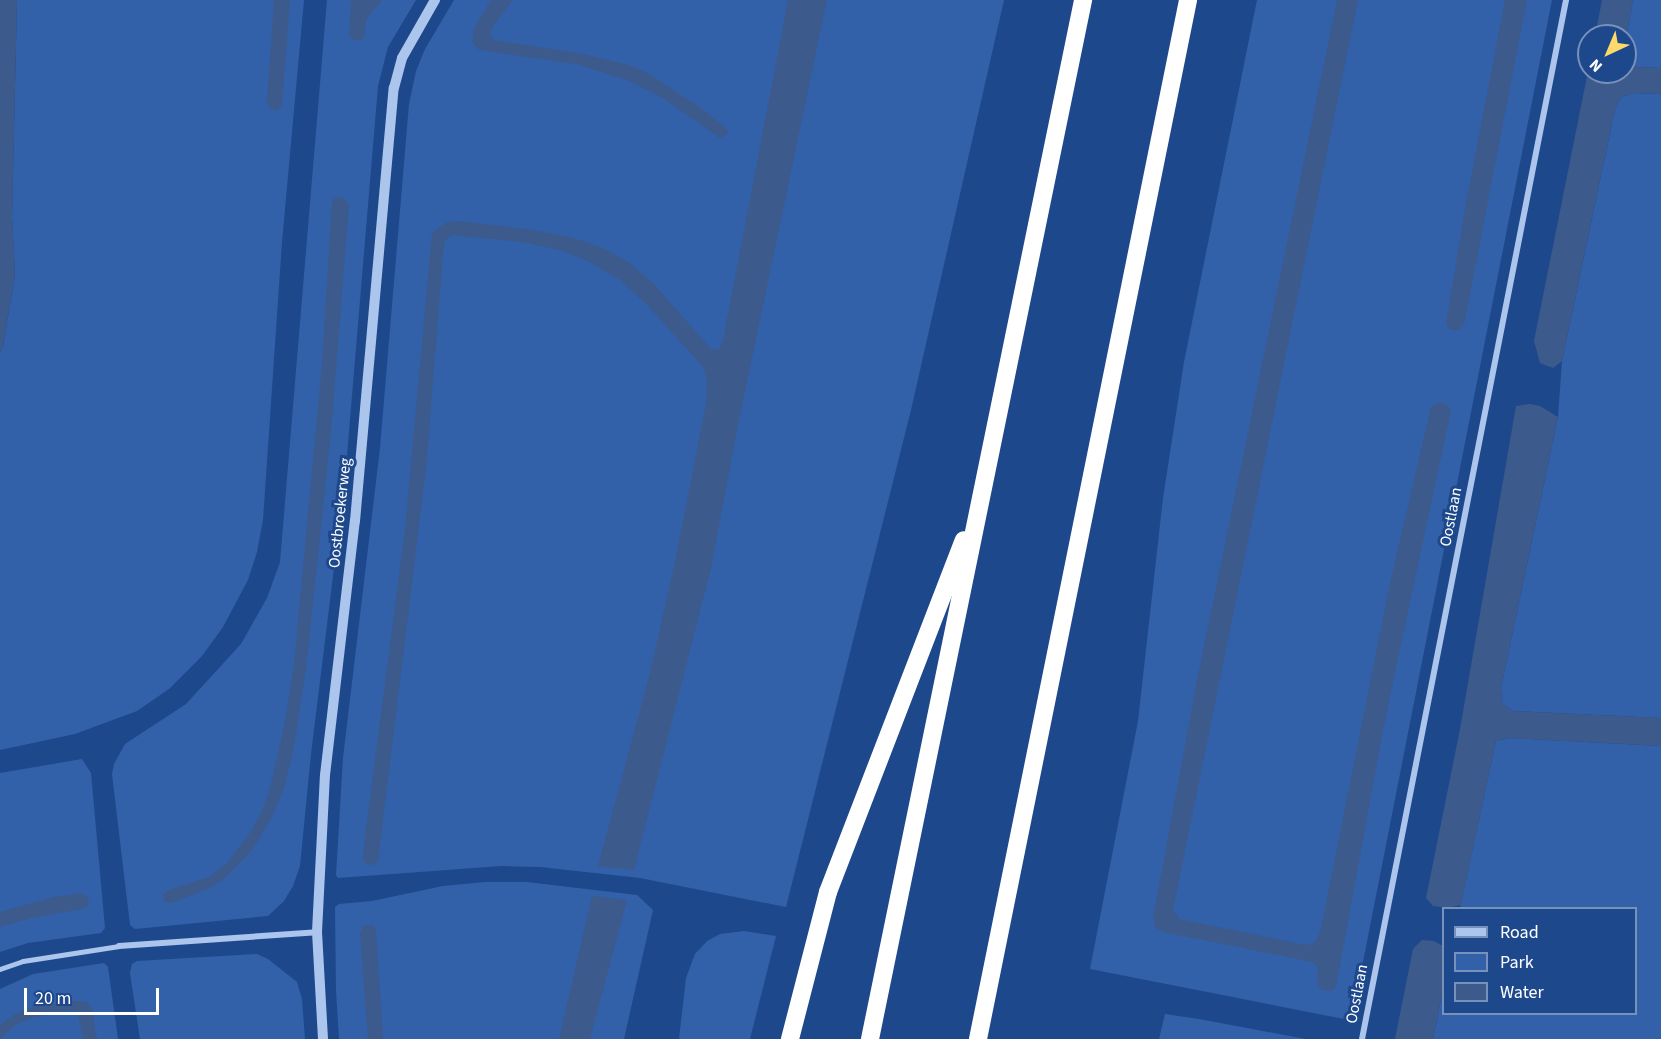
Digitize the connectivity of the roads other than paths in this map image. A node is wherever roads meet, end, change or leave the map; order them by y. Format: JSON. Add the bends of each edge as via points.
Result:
{"nodes":[{"id":1,"x":435,"y":0,"type":"edge"},
{"id":2,"x":1083,"y":0,"type":"edge"},
{"id":3,"x":1188,"y":0,"type":"edge"},
{"id":4,"x":1566,"y":0,"type":"edge"},
{"id":5,"x":983,"y":490,"type":"junction"},
{"id":6,"x":317,"y":932,"type":"junction"},
{"id":7,"x":119,"y":946,"type":"joint"},
{"id":8,"x":0,"y":969,"type":"edge"},
{"id":9,"x":323,"y":1039,"type":"edge"},
{"id":10,"x":790,"y":1039,"type":"edge"},
{"id":11,"x":870,"y":1039,"type":"edge"},
{"id":12,"x":978,"y":1039,"type":"edge"},
{"id":13,"x":1362,"y":1039,"type":"edge"}],
"edges":[{"from":1,"to":6,"type":"street","name":"Oostbroekerweg","via":[[402,57],[394,88],[355,521],[325,775]]},
{"from":2,"to":5,"type":"highway"},
{"from":3,"to":12,"type":"highway"},
{"from":4,"to":13,"type":"street","name":"Oostlaan"},
{"from":5,"to":10,"type":"highway","via":[[828,892]]},
{"from":5,"to":11,"type":"highway"},
{"from":6,"to":7,"type":"street"},
{"from":6,"to":9,"type":"street","name":"Oostbroekerweg"},
{"from":7,"to":8,"type":"lane","via":[[23,961]]}]}
